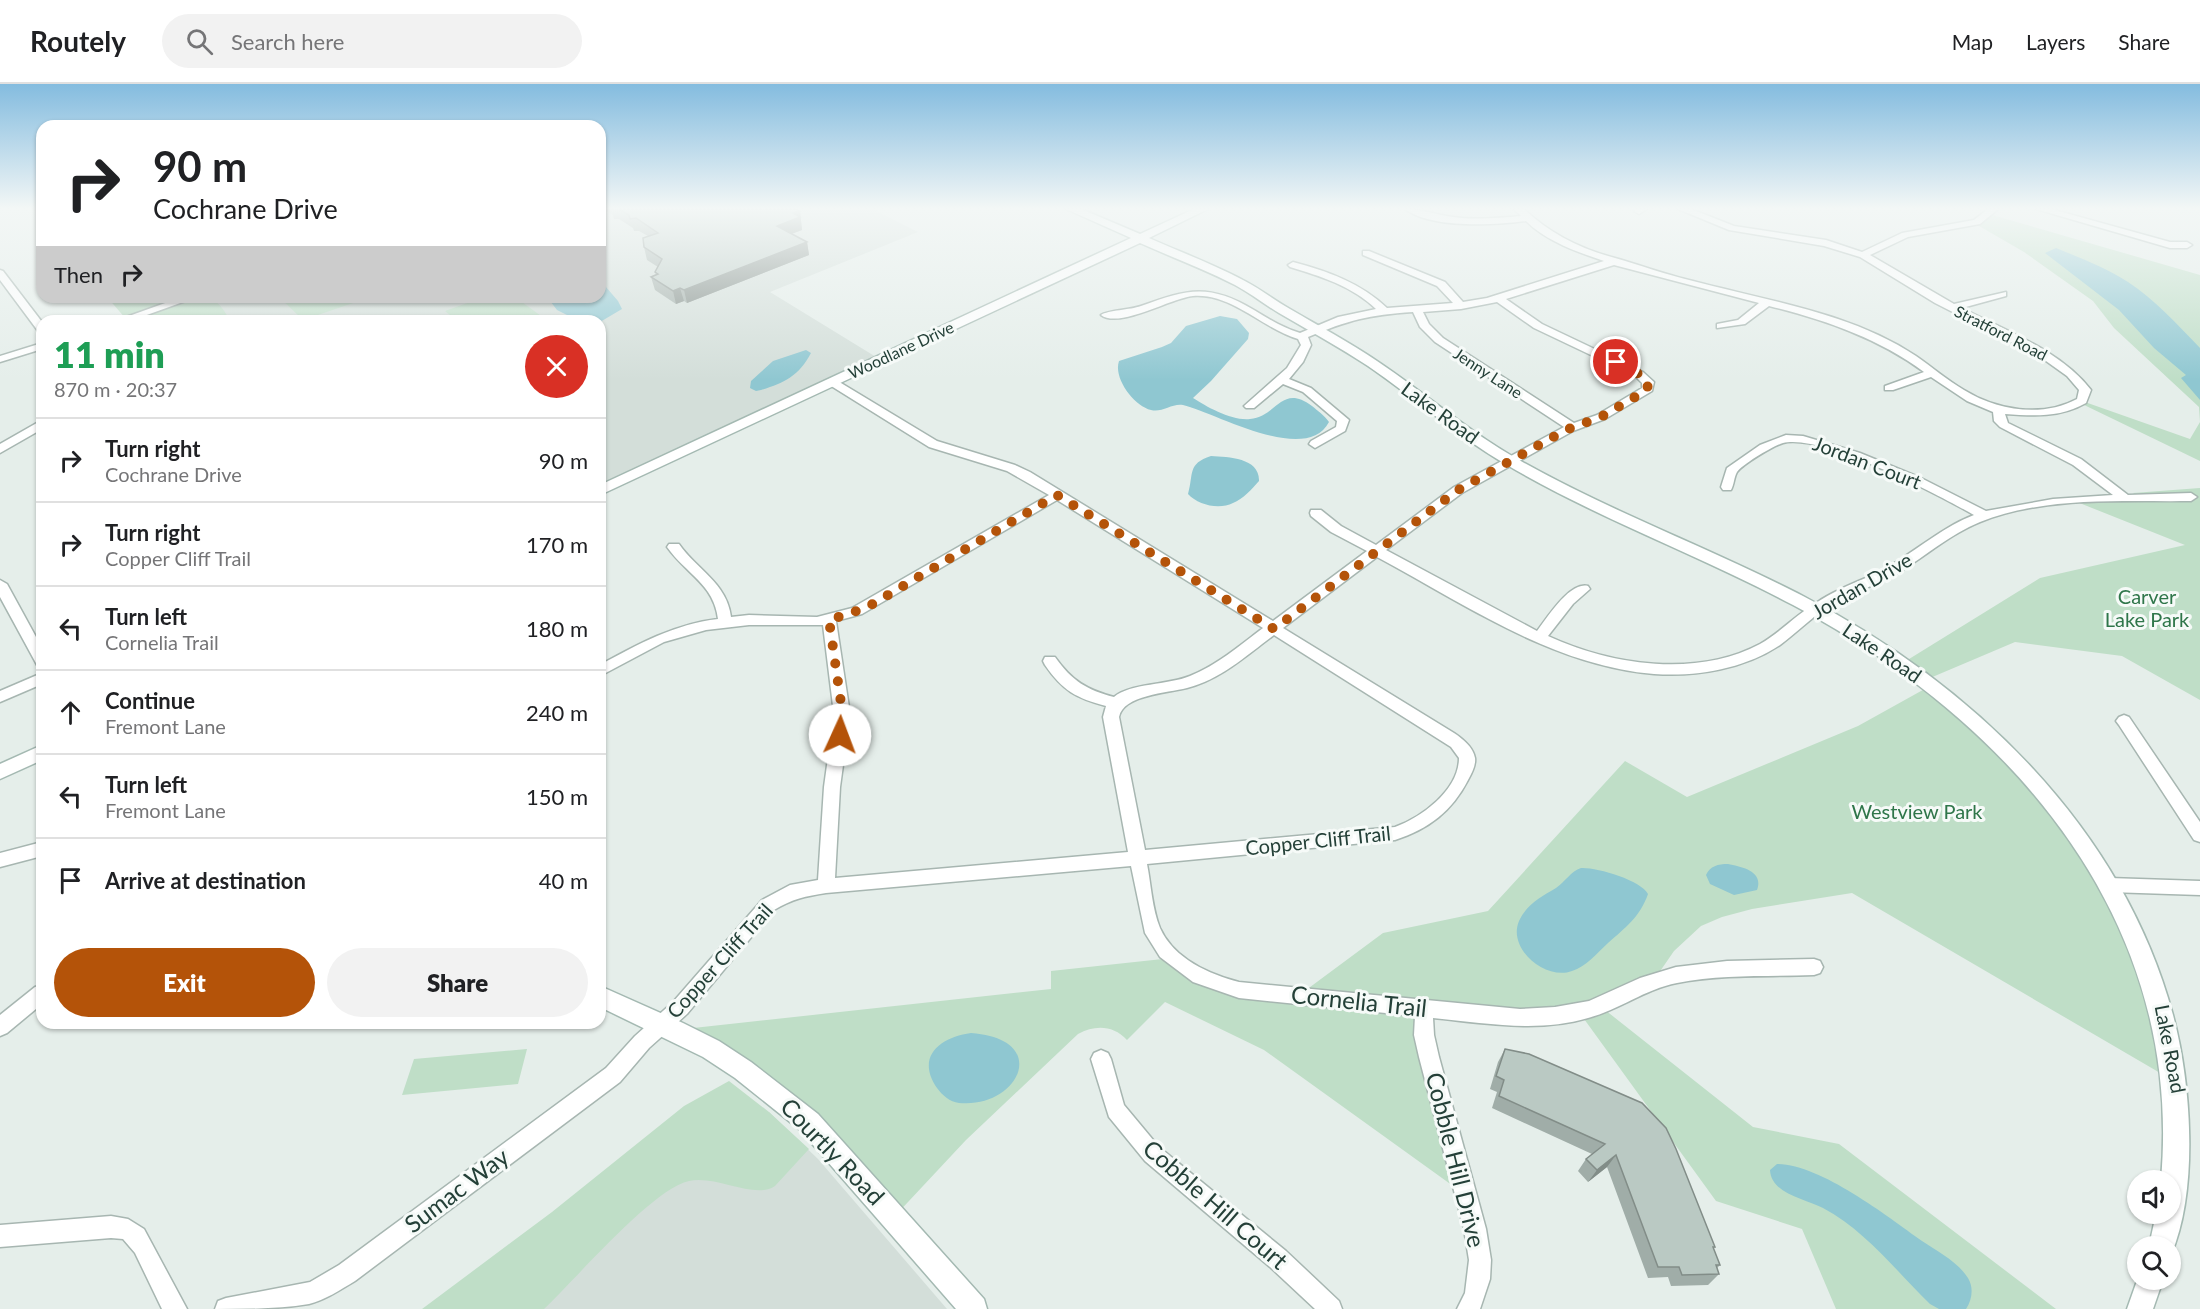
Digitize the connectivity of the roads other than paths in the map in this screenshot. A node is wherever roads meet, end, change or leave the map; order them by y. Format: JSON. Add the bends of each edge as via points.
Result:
{"nodes":[{"id":1,"x":1079,"y":266,"type":"edge"},
{"id":2,"x":1199,"y":266,"type":"edge"},
{"id":3,"x":1297,"y":266,"type":"edge"},
{"id":4,"x":1398,"y":266,"type":"edge"},
{"id":5,"x":1599,"y":266,"type":"edge"},
{"id":6,"x":1631,"y":266,"type":"edge"},
{"id":7,"x":1882,"y":266,"type":"edge"},
{"id":8,"x":0,"y":273,"type":"edge"},
{"id":9,"x":2002,"y":294,"type":"dead end"},
{"id":10,"x":1500,"y":299,"type":"junction"},
{"id":11,"x":1768,"y":302,"type":"junction"},
{"id":12,"x":174,"y":303,"type":"edge"},
{"id":13,"x":1461,"y":306,"type":"junction"},
{"id":14,"x":1416,"y":308,"type":"junction"},
{"id":15,"x":1952,"y":308,"type":"junction"},
{"id":16,"x":1383,"y":310,"type":"junction"},
{"id":17,"x":138,"y":315,"type":"edge"},
{"id":18,"x":1106,"y":315,"type":"dead end"},
{"id":19,"x":36,"y":321,"type":"edge"},
{"id":20,"x":1721,"y":326,"type":"dead end"},
{"id":21,"x":1309,"y":332,"type":"junction"},
{"id":22,"x":36,"y":348,"type":"edge"},
{"id":23,"x":0,"y":359,"type":"edge"},
{"id":24,"x":1933,"y":373,"type":"junction"},
{"id":25,"x":1282,"y":380,"type":"junction"},
{"id":26,"x":832,"y":382,"type":"junction"},
{"id":27,"x":1889,"y":388,"type":"dead end"},
{"id":28,"x":1250,"y":406,"type":"dead end"},
{"id":29,"x":1998,"y":410,"type":"junction"},
{"id":30,"x":36,"y":427,"type":"edge"},
{"id":31,"x":1572,"y":427,"type":"junction"},
{"id":32,"x":3,"y":444,"type":"edge"},
{"id":33,"x":1315,"y":444,"type":"dead end"},
{"id":34,"x":1510,"y":461,"type":"junction"},
{"id":35,"x":1727,"y":487,"type":"dead end"},
{"id":36,"x":606,"y":488,"type":"edge"},
{"id":37,"x":1057,"y":495,"type":"junction"},
{"id":38,"x":2191,"y":496,"type":"dead end"},
{"id":39,"x":2126,"y":500,"type":"junction"},
{"id":40,"x":1316,"y":513,"type":"dead end"},
{"id":41,"x":1985,"y":516,"type":"junction"},
{"id":42,"x":674,"y":547,"type":"dead end"},
{"id":43,"x":1377,"y":551,"type":"junction"},
{"id":44,"x":0,"y":584,"type":"edge"},
{"id":45,"x":1583,"y":589,"type":"dead end"},
{"id":46,"x":1815,"y":610,"type":"junction"},
{"id":47,"x":829,"y":620,"type":"junction"},
{"id":48,"x":725,"y":622,"type":"junction"},
{"id":49,"x":1274,"y":629,"type":"junction"},
{"id":50,"x":1538,"y":639,"type":"junction"},
{"id":51,"x":36,"y":649,"type":"edge"},
{"id":52,"x":1050,"y":661,"type":"dead end"},
{"id":53,"x":606,"y":667,"type":"edge"},
{"id":54,"x":36,"y":681,"type":"edge"},
{"id":55,"x":0,"y":697,"type":"edge"},
{"id":56,"x":1116,"y":704,"type":"junction"},
{"id":57,"x":2124,"y":721,"type":"dead end"},
{"id":58,"x":36,"y":755,"type":"edge"},
{"id":59,"x":0,"y":772,"type":"edge"},
{"id":60,"x":2200,"y":835,"type":"edge"},
{"id":61,"x":36,"y":851,"type":"edge"},
{"id":62,"x":1137,"y":858,"type":"junction"},
{"id":63,"x":0,"y":861,"type":"edge"},
{"id":64,"x":2109,"y":885,"type":"junction"},
{"id":65,"x":826,"y":886,"type":"junction"},
{"id":66,"x":2200,"y":888,"type":"edge"},
{"id":67,"x":1814,"y":967,"type":"dead end"},
{"id":68,"x":36,"y":998,"type":"edge"},
{"id":69,"x":606,"y":999,"type":"edge"},
{"id":70,"x":1424,"y":1009,"type":"junction"},
{"id":71,"x":662,"y":1024,"type":"junction"},
{"id":72,"x":0,"y":1027,"type":"edge"},
{"id":73,"x":1101,"y":1059,"type":"dead end"},
{"id":74,"x":0,"y":1236,"type":"edge"},
{"id":75,"x":2165,"y":1236,"type":"edge"},
{"id":76,"x":2147,"y":1290,"type":"edge"},
{"id":77,"x":176,"y":1309,"type":"edge"},
{"id":78,"x":226,"y":1309,"type":"edge"},
{"id":79,"x":974,"y":1309,"type":"edge"},
{"id":80,"x":1331,"y":1309,"type":"edge"},
{"id":81,"x":1468,"y":1309,"type":"edge"},
{"id":82,"x":2140,"y":1309,"type":"edge"}],
"edges":[{"from":1,"to":26,"type":"street","name":"Woodlane Drive"},
{"from":2,"to":21,"type":"street","name":"Lake Road","via":[[1240,283]]},
{"from":3,"to":16,"type":"street","via":[[1361,293]]},
{"from":4,"to":13,"type":"street","via":[[1441,284]]},
{"from":5,"to":10,"type":"street"},
{"from":6,"to":11,"type":"street"},
{"from":7,"to":15,"type":"street","name":"Stratford Road"},
{"from":8,"to":19,"type":"street"},
{"from":9,"to":15,"type":"street"},
{"from":10,"to":13,"type":"street"},
{"from":10,"to":31,"type":"street","via":[[1539,326],[1639,374],[1648,382],[1645,393],[1601,417]]},
{"from":11,"to":20,"type":"street","via":[[1741,322]]},
{"from":11,"to":24,"type":"street","via":[[1860,332]]},
{"from":12,"to":17,"type":"street"},
{"from":13,"to":14,"type":"street"},
{"from":14,"to":16,"type":"street"},
{"from":14,"to":31,"type":"street","name":"Jenny Lane","via":[[1424,326],[1438,340]]},
{"from":15,"to":29,"type":"street","name":"Stratford Road","via":[[2043,354],[2071,374],[2085,390],[2082,401],[2073,407],[2037,412]]},
{"from":16,"to":21,"type":"street"},
{"from":18,"to":21,"type":"street","via":[[1126,314],[1168,299],[1206,293],[1287,333]]},
{"from":21,"to":25,"type":"street","via":[[1306,349]]},
{"from":21,"to":34,"type":"street","name":"Lake Road","via":[[1378,367]]},
{"from":22,"to":23,"type":"street"},
{"from":24,"to":27,"type":"street"},
{"from":24,"to":29,"type":"street","via":[[1970,400]]},
{"from":25,"to":28,"type":"street"},
{"from":25,"to":33,"type":"street","via":[[1307,390],[1343,420],[1341,429]]},
{"from":26,"to":36,"type":"street","name":"Woodlane Drive"},
{"from":26,"to":37,"type":"street","name":"Copper Cliff Trail","via":[[924,440],[1011,468]]},
{"from":29,"to":39,"type":"street","via":[[2004,425],[2077,462]]},
{"from":30,"to":32,"type":"street"},
{"from":31,"to":34,"type":"street"},
{"from":34,"to":43,"type":"street","via":[[1458,490]]},
{"from":34,"to":46,"type":"street","name":"Lake Road"},
{"from":35,"to":41,"type":"street","name":"Jordan Court","via":[[1731,471],[1776,442],[1802,438],[1924,484]]},
{"from":37,"to":47,"type":"street","via":[[866,608]]},
{"from":37,"to":49,"type":"street","name":"Copper Cliff Trail"},
{"from":38,"to":39,"type":"street","name":"Jordan Drive"},
{"from":39,"to":41,"type":"street","name":"Jordan Drive","via":[[2043,504]]},
{"from":40,"to":43,"type":"street","name":"Jordan Drive"},
{"from":41,"to":46,"type":"street","name":"Jordan Drive","via":[[1956,529],[1888,574],[1842,593]]},
{"from":42,"to":48,"type":"street","via":[[682,560],[718,591]]},
{"from":43,"to":49,"type":"street"},
{"from":43,"to":50,"type":"street","name":"Jordan Drive"},
{"from":44,"to":51,"type":"street"},
{"from":45,"to":50,"type":"street","via":[[1566,603]]},
{"from":46,"to":50,"type":"street","name":"Jordan Drive","via":[[1759,651],[1700,667],[1653,668],[1613,662]]},
{"from":46,"to":64,"type":"street","name":"Lake Road","via":[[1901,664],[1998,746],[2084,844]]},
{"from":47,"to":48,"type":"street"},
{"from":47,"to":65,"type":"street","via":[[842,714],[832,787]]},
{"from":48,"to":53,"type":"street","via":[[659,639]]},
{"from":49,"to":56,"type":"street","via":[[1204,677],[1128,696]]},
{"from":49,"to":62,"type":"street","name":"Copper Cliff Trail","via":[[1460,746],[1468,765],[1454,792],[1428,819],[1391,835]]},
{"from":52,"to":56,"type":"street","via":[[1074,690]]},
{"from":54,"to":55,"type":"street"},
{"from":56,"to":62,"type":"street","name":"Cornelia Trail","via":[[1111,717]]},
{"from":57,"to":60,"type":"street"},
{"from":58,"to":59,"type":"street"},
{"from":61,"to":63,"type":"street"},
{"from":62,"to":65,"type":"street","name":"Copper Cliff Trail"},
{"from":62,"to":70,"type":"street","name":"Cornelia Trail","via":[[1147,917],[1156,938],[1183,967],[1202,980],[1239,990]]},
{"from":64,"to":66,"type":"street"},
{"from":64,"to":75,"type":"street","name":"Lake Road","via":[[2138,941],[2157,990],[2178,1069],[2182,1154],[2176,1199]]},
{"from":65,"to":71,"type":"street","name":"Copper Cliff Trail","via":[[796,890],[768,905]]},
{"from":67,"to":70,"type":"street","name":"Cornelia Trail","via":[[1676,975],[1637,987],[1600,1006],[1556,1016],[1509,1017]]},
{"from":68,"to":72,"type":"street"},
{"from":69,"to":71,"type":"street","name":"Courtly Road"},
{"from":70,"to":81,"type":"street","name":"Cobble Hill Drive","via":[[1429,1057],[1476,1229],[1479,1279]]},
{"from":71,"to":78,"type":"street","name":"Sumac Way","via":[[613,1075],[347,1273],[310,1293]]},
{"from":71,"to":79,"type":"street","name":"Courtly Road","via":[[743,1070],[809,1122]]},
{"from":73,"to":80,"type":"street","name":"Cobble Hill Court","via":[[1116,1110],[1152,1154],[1278,1259]]},
{"from":74,"to":77,"type":"street","via":[[124,1228],[137,1237]]},
{"from":76,"to":82,"type":"street"}]}
